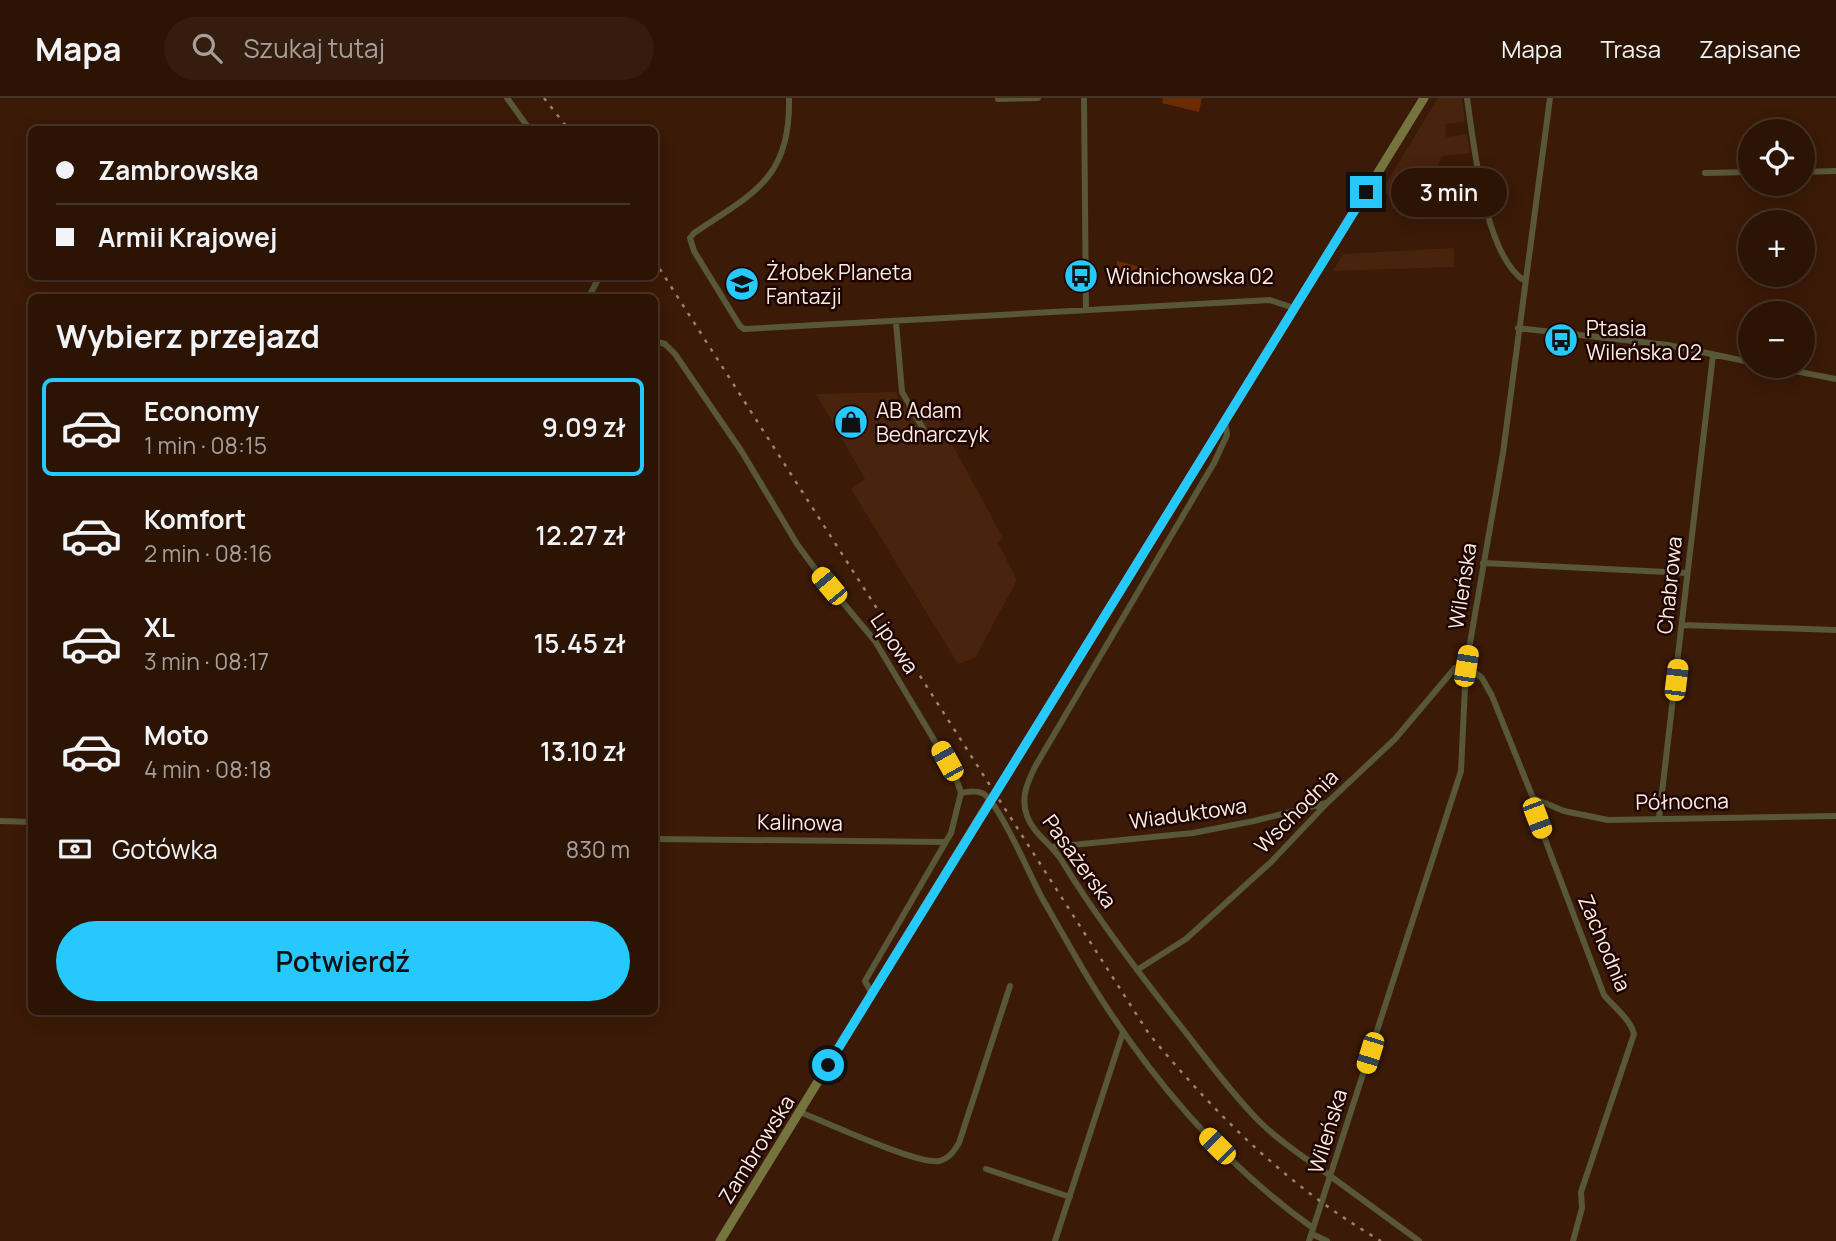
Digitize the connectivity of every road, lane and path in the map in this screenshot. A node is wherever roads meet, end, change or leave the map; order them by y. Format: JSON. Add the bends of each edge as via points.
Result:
{"nodes":[{"id":1,"x":507,"y":98,"type":"edge"},
{"id":2,"x":789,"y":98,"type":"edge"},
{"id":3,"x":1038,"y":98,"type":"edge"},
{"id":4,"x":1084,"y":98,"type":"edge"},
{"id":5,"x":1424,"y":98,"type":"edge"},
{"id":6,"x":1467,"y":98,"type":"edge"},
{"id":7,"x":1550,"y":98,"type":"edge"},
{"id":8,"x":998,"y":99,"type":"edge"},
{"id":9,"x":527,"y":126,"type":"edge"},
{"id":10,"x":1836,"y":171,"type":"edge"},
{"id":11,"x":1738,"y":172,"type":"edge"},
{"id":12,"x":1815,"y":172,"type":"edge"},
{"id":13,"x":1704,"y":173,"type":"dead end"},
{"id":14,"x":1525,"y":281,"type":"junction"},
{"id":15,"x":1294,"y":308,"type":"junction"},
{"id":16,"x":1086,"y":310,"type":"junction"},
{"id":17,"x":896,"y":321,"type":"junction"},
{"id":18,"x":1518,"y":328,"type":"junction"},
{"id":19,"x":658,"y":342,"type":"edge"},
{"id":20,"x":1713,"y":355,"type":"junction"},
{"id":21,"x":1738,"y":360,"type":"edge"},
{"id":22,"x":1815,"y":375,"type":"edge"},
{"id":23,"x":1836,"y":379,"type":"edge"},
{"id":24,"x":1224,"y":422,"type":"junction"},
{"id":25,"x":929,"y":439,"type":"dead end"},
{"id":26,"x":1483,"y":563,"type":"junction"},
{"id":27,"x":1688,"y":573,"type":"junction"},
{"id":28,"x":1682,"y":625,"type":"junction"},
{"id":29,"x":1836,"y":630,"type":"edge"},
{"id":30,"x":1466,"y":666,"type":"junction"},
{"id":31,"x":961,"y":793,"type":"junction"},
{"id":32,"x":1533,"y":798,"type":"junction"},
{"id":33,"x":1328,"y":802,"type":"junction"},
{"id":34,"x":1836,"y":816,"type":"edge"},
{"id":35,"x":1659,"y":818,"type":"junction"},
{"id":36,"x":0,"y":821,"type":"edge"},
{"id":37,"x":28,"y":822,"type":"edge"},
{"id":38,"x":658,"y":839,"type":"edge"},
{"id":39,"x":945,"y":842,"type":"junction"},
{"id":40,"x":1052,"y":847,"type":"junction"},
{"id":41,"x":1137,"y":970,"type":"junction"},
{"id":42,"x":1010,"y":986,"type":"dead end"},
{"id":43,"x":872,"y":994,"type":"junction"},
{"id":44,"x":1123,"y":1032,"type":"junction"},
{"id":45,"x":800,"y":1112,"type":"junction"},
{"id":46,"x":986,"y":1169,"type":"dead end"},
{"id":47,"x":1331,"y":1176,"type":"junction"},
{"id":48,"x":1070,"y":1197,"type":"junction"},
{"id":49,"x":1311,"y":1234,"type":"edge"},
{"id":50,"x":720,"y":1241,"type":"edge"},
{"id":51,"x":1055,"y":1241,"type":"edge"},
{"id":52,"x":1327,"y":1241,"type":"edge"},
{"id":53,"x":1419,"y":1241,"type":"edge"},
{"id":54,"x":1573,"y":1241,"type":"edge"}],
"edges":[{"from":1,"to":9,"type":"street"},
{"from":2,"to":17,"type":"street","via":[[787,140],[779,163],[755,192],[694,233],[690,238],[694,251],[744,329]]},
{"from":3,"to":8,"type":"street"},
{"from":4,"to":16,"type":"street"},
{"from":5,"to":15,"type":"main road","name":"Zambrowska"},
{"from":6,"to":14,"type":"street","via":[[1488,220],[1513,271]]},
{"from":7,"to":14,"type":"street","name":"Wileńska"},
{"from":10,"to":12,"type":"street"},
{"from":11,"to":13,"type":"street"},
{"from":14,"to":18,"type":"street","name":"Wileńska"},
{"from":15,"to":16,"type":"street","via":[[1270,300]]},
{"from":15,"to":24,"type":"main road","name":"Zambrowska"},
{"from":16,"to":17,"type":"street"},
{"from":17,"to":25,"type":"street","via":[[902,392]]},
{"from":18,"to":20,"type":"street","via":[[1668,345]]},
{"from":18,"to":26,"type":"street","name":"Wileńska","via":[[1503,453]]},
{"from":19,"to":31,"type":"street","name":"Lipowa","via":[[675,354],[797,544],[875,641],[945,756]]},
{"from":20,"to":21,"type":"street"},
{"from":20,"to":27,"type":"street","name":"Chabrowa"},
{"from":22,"to":23,"type":"street"},
{"from":24,"to":40,"type":"street","name":"Pasażerska","via":[[1227,435],[1214,463],[1026,786],[1027,814],[1039,838]]},
{"from":24,"to":43,"type":"main road","name":"Zambrowska","bridge":true},
{"from":26,"to":27,"type":"street"},
{"from":26,"to":30,"type":"street","name":"Wileńska"},
{"from":27,"to":28,"type":"street","name":"Chabrowa"},
{"from":28,"to":29,"type":"street"},
{"from":28,"to":35,"type":"street","name":"Chabrowa"},
{"from":30,"to":32,"type":"street","name":"Zachodnia","via":[[1482,678],[1492,696]]},
{"from":30,"to":33,"type":"street","name":"Wschodnia","via":[[1455,668],[1395,739]]},
{"from":30,"to":47,"type":"street","name":"Wileńska","via":[[1461,771]]},
{"from":31,"to":39,"type":"street"},
{"from":31,"to":44,"type":"street","via":[[983,793],[994,804],[1066,940]]},
{"from":32,"to":35,"type":"street","name":"Północna","via":[[1564,811],[1608,820]]},
{"from":32,"to":54,"type":"street","name":"Zachodnia","via":[[1604,995],[1632,1025],[1634,1034],[1581,1192],[1582,1208]]},
{"from":33,"to":40,"type":"street","name":"Wiaduktowa","via":[[1193,833]]},
{"from":33,"to":41,"type":"street","name":"Wschodnia","via":[[1271,862],[1186,939]]},
{"from":34,"to":35,"type":"street","name":"Północna"},
{"from":36,"to":37,"type":"street"},
{"from":38,"to":39,"type":"street","name":"Kalinowa"},
{"from":39,"to":43,"type":"street","via":[[865,981]]},
{"from":40,"to":41,"type":"street","name":"Pasażerska"},
{"from":41,"to":47,"type":"street","name":"Pasażerska","via":[[1261,1123]]},
{"from":42,"to":45,"type":"street","via":[[958,1143],[945,1159],[924,1159],[869,1142]]},
{"from":43,"to":45,"type":"main road","name":"Zambrowska"},
{"from":44,"to":48,"type":"street"},
{"from":44,"to":49,"type":"street","via":[[1194,1123]]},
{"from":45,"to":50,"type":"main road","name":"Zambrowska"},
{"from":46,"to":48,"type":"street"},
{"from":47,"to":49,"type":"street","name":"Wileńska"},
{"from":47,"to":53,"type":"street","name":"Pasażerska"},
{"from":48,"to":51,"type":"street"},
{"from":49,"to":52,"type":"street"}]}
